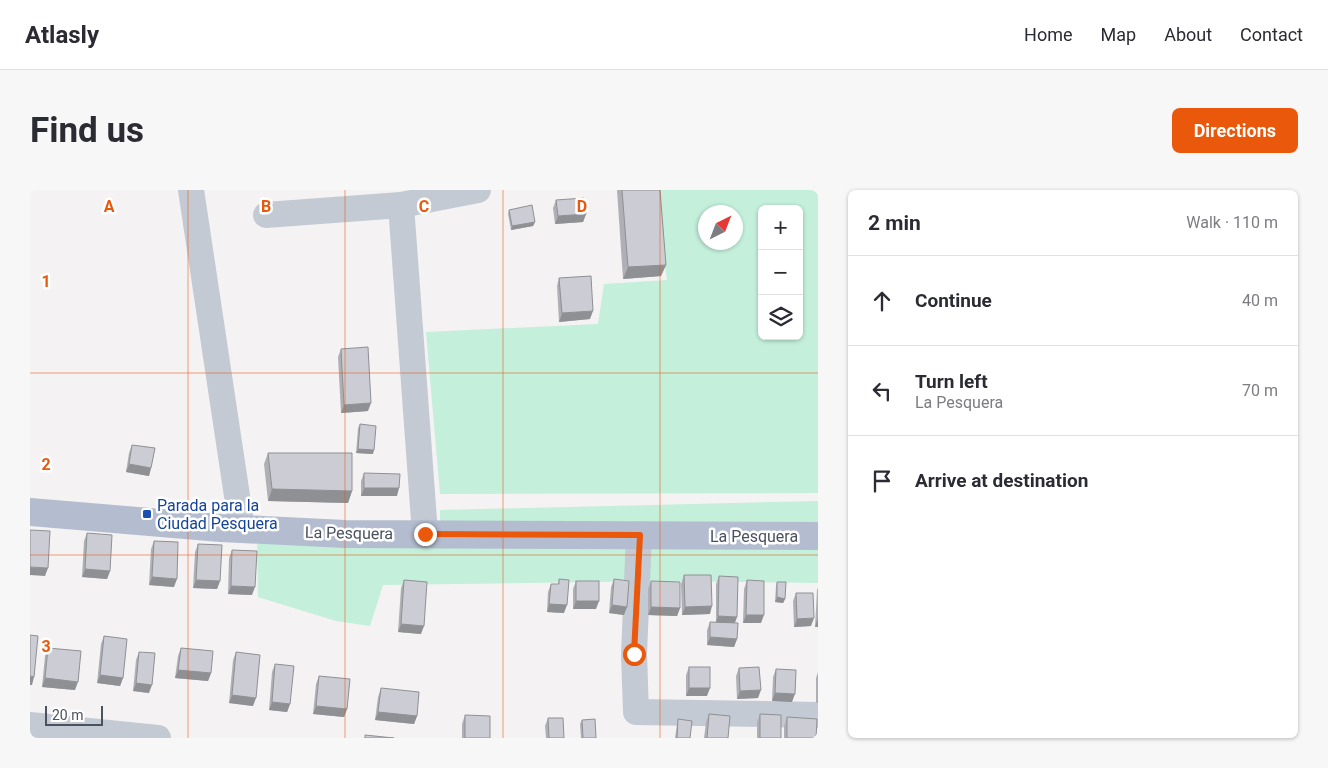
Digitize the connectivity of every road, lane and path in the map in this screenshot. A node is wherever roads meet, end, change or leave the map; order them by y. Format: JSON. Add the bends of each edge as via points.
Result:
{"nodes":[{"id":1,"x":191,"y":190,"type":"edge"},
{"id":2,"x":478,"y":190,"type":"edge"},
{"id":3,"x":401,"y":205,"type":"junction"},
{"id":4,"x":266,"y":215,"type":"dead end"},
{"id":5,"x":30,"y":512,"type":"edge"},
{"id":6,"x":242,"y":529,"type":"junction"},
{"id":7,"x":425,"y":534,"type":"junction"},
{"id":8,"x":640,"y":535,"type":"junction"},
{"id":9,"x":818,"y":536,"type":"edge"},
{"id":10,"x":818,"y":715,"type":"edge"},
{"id":11,"x":30,"y":725,"type":"edge"},
{"id":12,"x":158,"y":738,"type":"edge"}],
"edges":[{"from":1,"to":6,"type":"street"},
{"from":2,"to":3,"type":"street"},
{"from":3,"to":4,"type":"street"},
{"from":3,"to":7,"type":"street"},
{"from":5,"to":6,"type":"main road","name":"La Pesquera"},
{"from":6,"to":7,"type":"main road","name":"La Pesquera"},
{"from":7,"to":8,"type":"main road","name":"La Pesquera"},
{"from":8,"to":9,"type":"main road","name":"La Pesquera"},
{"from":8,"to":10,"type":"street","via":[[634,654],[636,712]]},
{"from":11,"to":12,"type":"street"}]}
